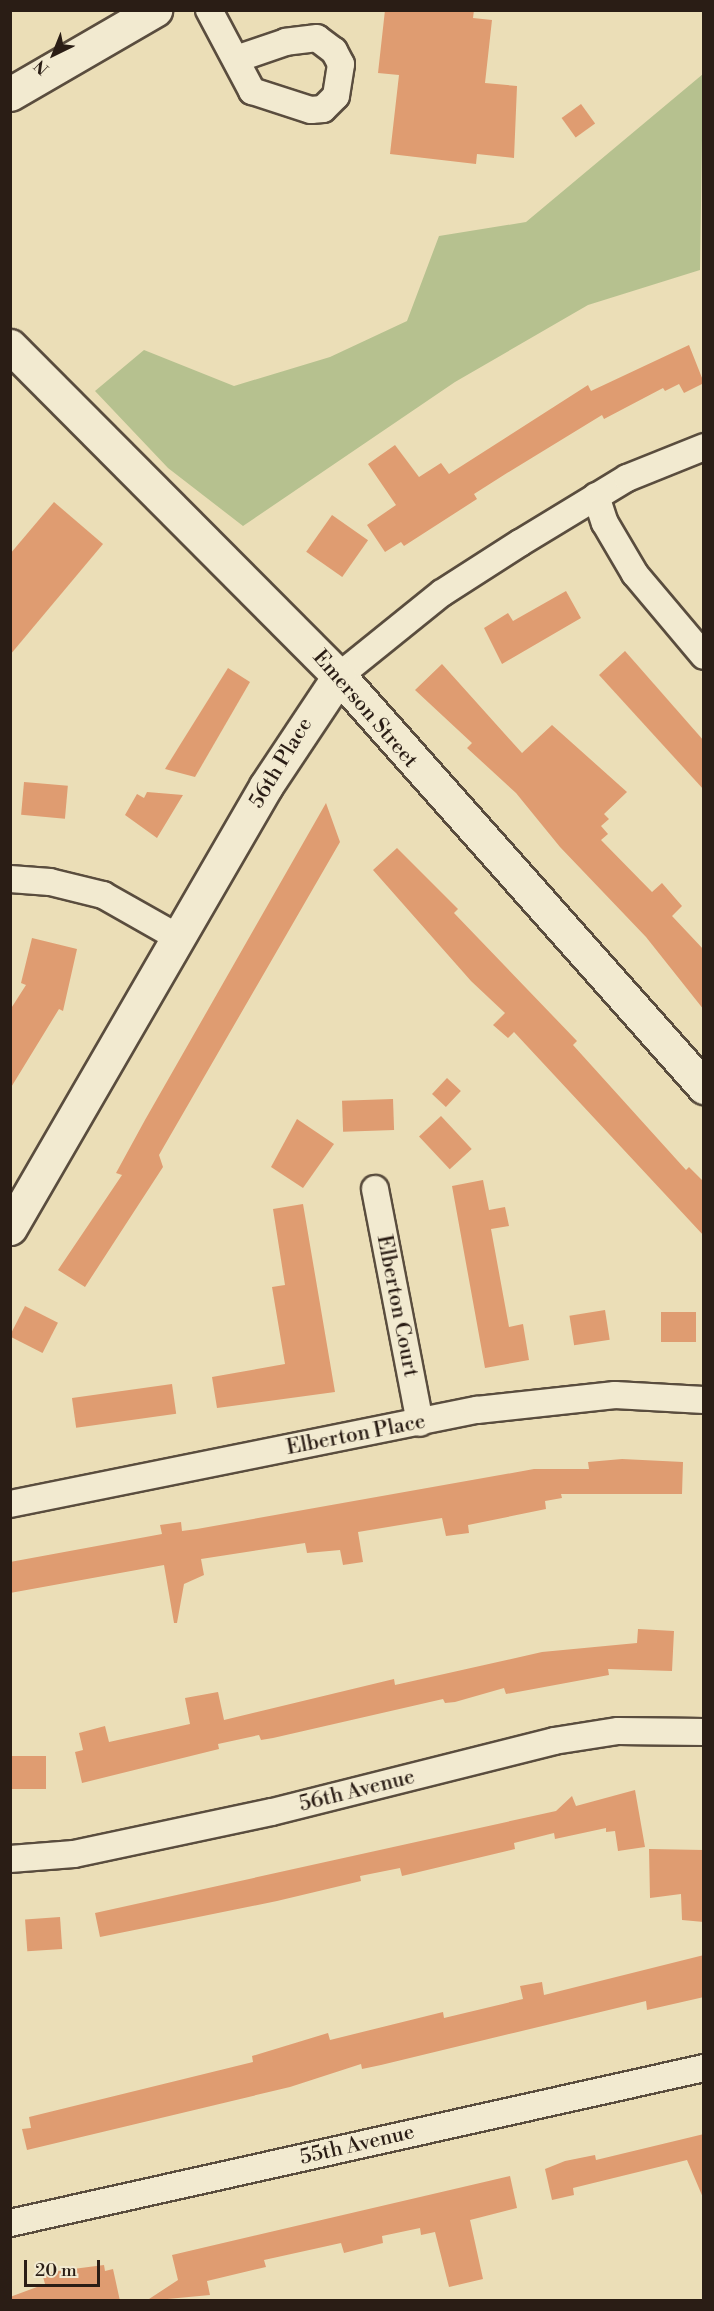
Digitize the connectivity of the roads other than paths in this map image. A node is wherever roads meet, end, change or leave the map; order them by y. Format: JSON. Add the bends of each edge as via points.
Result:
{"nodes":[{"id":1,"x":155,"y":10,"type":"edge"},
{"id":2,"x":209,"y":10,"type":"edge"},
{"id":3,"x":236,"y":59,"type":"dead end"},
{"id":4,"x":10,"y":93,"type":"edge"},
{"id":5,"x":10,"y":346,"type":"edge"},
{"id":6,"x":704,"y":447,"type":"edge"},
{"id":7,"x":596,"y":496,"type":"junction"},
{"id":8,"x":704,"y":656,"type":"edge"},
{"id":9,"x":339,"y":676,"type":"junction"},
{"id":10,"x":10,"y":879,"type":"edge"},
{"id":11,"x":179,"y":938,"type":"junction"},
{"id":12,"x":704,"y":1087,"type":"edge"},
{"id":13,"x":375,"y":1190,"type":"dead end"},
{"id":14,"x":10,"y":1228,"type":"edge"},
{"id":15,"x":704,"y":1400,"type":"edge"},
{"id":16,"x":420,"y":1423,"type":"junction"},
{"id":17,"x":10,"y":1504,"type":"edge"},
{"id":18,"x":704,"y":1732,"type":"edge"},
{"id":19,"x":10,"y":1859,"type":"edge"},
{"id":20,"x":704,"y":2068,"type":"edge"},
{"id":21,"x":10,"y":2223,"type":"edge"}],
"edges":[{"from":1,"to":4,"type":"street"},
{"from":2,"to":3,"type":"street"},
{"from":5,"to":9,"type":"street","name":"Emerson Street"},
{"from":6,"to":7,"type":"street","name":"56th Place"},
{"from":7,"to":8,"type":"street","via":[[612,538],[635,574]]},
{"from":7,"to":9,"type":"street","name":"56th Place","via":[[442,593]]},
{"from":9,"to":11,"type":"street","name":"56th Place","via":[[266,786]]},
{"from":9,"to":12,"type":"street","name":"Emerson Street"},
{"from":10,"to":11,"type":"street","via":[[50,882],[103,895]]},
{"from":11,"to":14,"type":"street","name":"56th Place"},
{"from":13,"to":16,"type":"street","name":"Elberton Court"},
{"from":15,"to":16,"type":"street","name":"Elberton Place","via":[[615,1395],[477,1410]]},
{"from":16,"to":17,"type":"street","name":"Elberton Place"},
{"from":18,"to":19,"type":"street","name":"56th Avenue","via":[[618,1731],[554,1741],[272,1812],[74,1854]]},
{"from":20,"to":21,"type":"street","name":"55th Avenue"}]}
